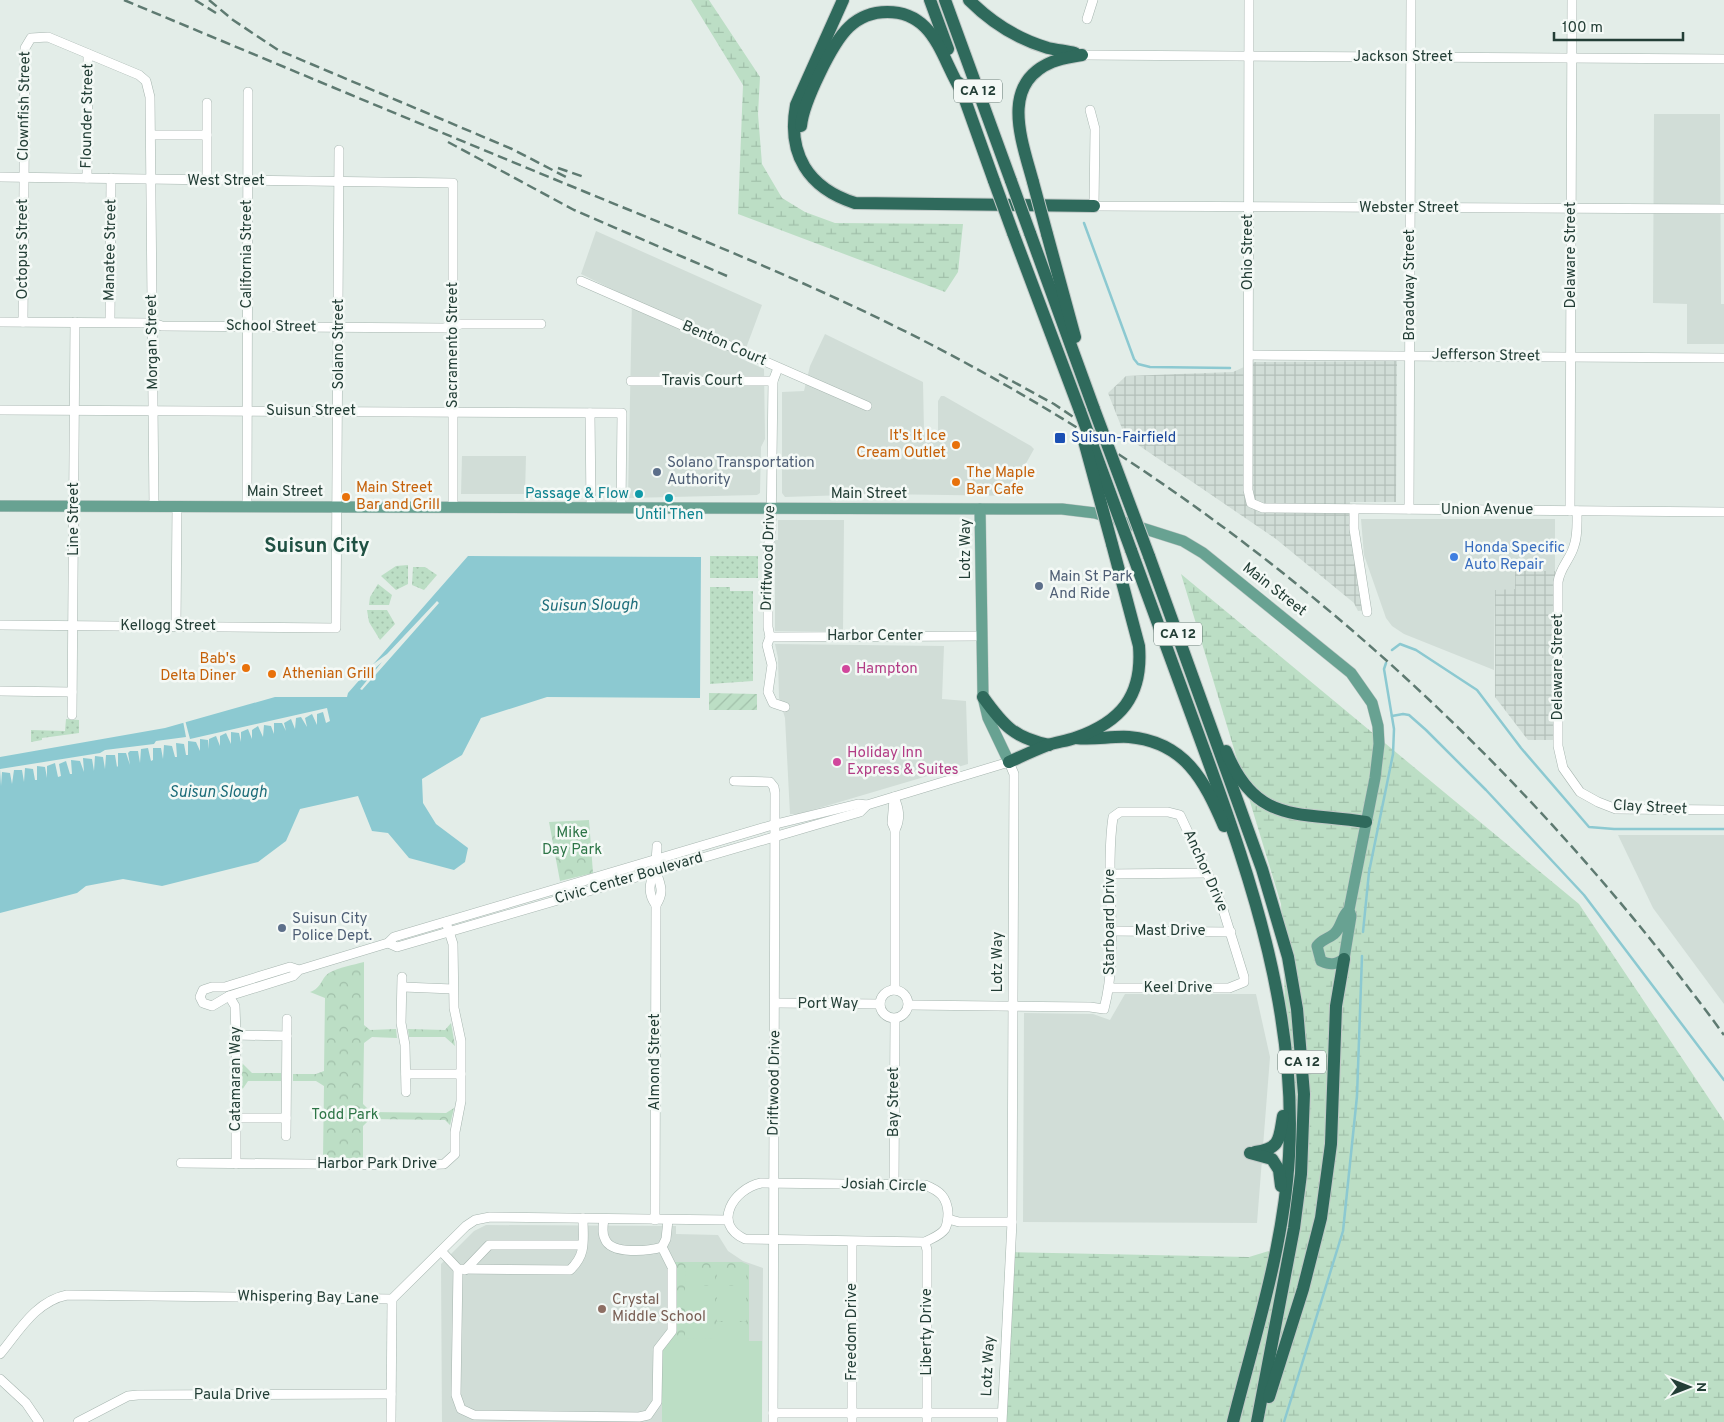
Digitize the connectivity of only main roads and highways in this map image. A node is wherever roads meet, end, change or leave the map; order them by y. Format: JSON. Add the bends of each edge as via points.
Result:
{"nodes":[{"id":1,"x":843,"y":0,"type":"edge"},
{"id":2,"x":930,"y":0,"type":"edge"},
{"id":3,"x":945,"y":0,"type":"edge"},
{"id":4,"x":969,"y":0,"type":"edge"},
{"id":5,"x":961,"y":90,"type":"junction"},
{"id":6,"x":819,"y":182,"type":"junction"},
{"id":7,"x":1094,"y":206,"type":"road end"},
{"id":8,"x":1080,"y":363,"type":"junction"},
{"id":9,"x":1080,"y":411,"type":"junction"},
{"id":10,"x":0,"y":506,"type":"edge"},
{"id":11,"x":980,"y":509,"type":"junction"},
{"id":12,"x":983,"y":697,"type":"junction"},
{"id":13,"x":1206,"y":713,"type":"junction"},
{"id":14,"x":1076,"y":738,"type":"junction"},
{"id":15,"x":1049,"y":745,"type":"junction"},
{"id":16,"x":1009,"y":762,"type":"joint"},
{"id":17,"x":1366,"y":822,"type":"junction"},
{"id":18,"x":1247,"y":873,"type":"junction"},
{"id":19,"x":1349,"y":910,"type":"junction"},
{"id":20,"x":1344,"y":959,"type":"junction"},
{"id":21,"x":1288,"y":1102,"type":"junction"},
{"id":22,"x":1284,"y":1209,"type":"junction"},
{"id":23,"x":1233,"y":1422,"type":"edge"},
{"id":24,"x":1258,"y":1422,"type":"edge"}],
"edges":[{"from":1,"to":6,"type":"highway","via":[[802,89],[793,122],[796,150],[810,177]]},
{"from":2,"to":5,"type":"highway","number":"CA 12"},
{"from":3,"to":8,"type":"highway","number":"CA 12","bridge":true},
{"from":4,"to":8,"type":"highway","bridge":true,"via":[[993,22],[1016,35],[1048,48],[1082,55],[1051,62],[1039,69],[1022,91],[1018,105],[1018,120]]},
{"from":5,"to":6,"type":"highway","via":[[936,40],[925,26],[909,16],[894,12],[878,12],[863,17],[838,41],[804,111],[801,123],[803,149]]},
{"from":5,"to":9,"type":"highway","number":"CA 12","bridge":true},
{"from":6,"to":7,"type":"highway","via":[[844,200],[872,205]]},
{"from":8,"to":13,"type":"highway","number":"CA 12","bridge":true},
{"from":9,"to":14,"type":"highway","bridge":true,"via":[[1084,442],[1139,646],[1139,676],[1127,705],[1116,716],[1105,725]]},
{"from":9,"to":18,"type":"highway","number":"CA 12","bridge":true},
{"from":10,"to":11,"type":"main road","name":"Main Street"},
{"from":11,"to":12,"type":"main road","name":"Lotz Way"},
{"from":11,"to":17,"type":"main road","name":"Main Street","via":[[1082,511],[1167,535],[1203,553],[1315,642],[1351,673],[1367,693],[1375,714],[1378,752]]},
{"from":12,"to":15,"type":"highway","via":[[1009,730],[1024,739]]},
{"from":12,"to":16,"type":"main road","name":"Lotz Way","via":[[988,718]]},
{"from":13,"to":17,"type":"highway","via":[[1219,733],[1238,776],[1255,798],[1283,810]]},
{"from":13,"to":24,"type":"highway","number":"CA 12","via":[[1276,914],[1289,966],[1302,1059],[1304,1127],[1301,1174]]},
{"from":14,"to":15,"type":"highway"},
{"from":14,"to":18,"type":"highway","via":[[1128,737],[1144,740],[1172,751],[1186,761],[1205,784]]},
{"from":15,"to":16,"type":"highway"},
{"from":17,"to":19,"type":"main road","name":"Main Street"},
{"from":18,"to":21,"type":"highway","number":"CA 12","via":[[1279,997]]},
{"from":19,"to":20,"type":"main road","name":"Main Street","via":[[1351,916]]},
{"from":19,"to":20,"type":"main road","name":"Main Street","via":[[1334,934],[1321,940],[1317,946],[1321,961],[1329,965]]},
{"from":20,"to":24,"type":"highway","via":[[1335,1015],[1331,1144],[1321,1218],[1298,1304]]},
{"from":21,"to":22,"type":"highway","number":"CA 12","via":[[1289,1157]]},
{"from":21,"to":22,"type":"highway","via":[[1277,1142],[1267,1151],[1250,1153],[1267,1156],[1276,1163]]},
{"from":22,"to":23,"type":"highway","number":"CA 12"}]}
